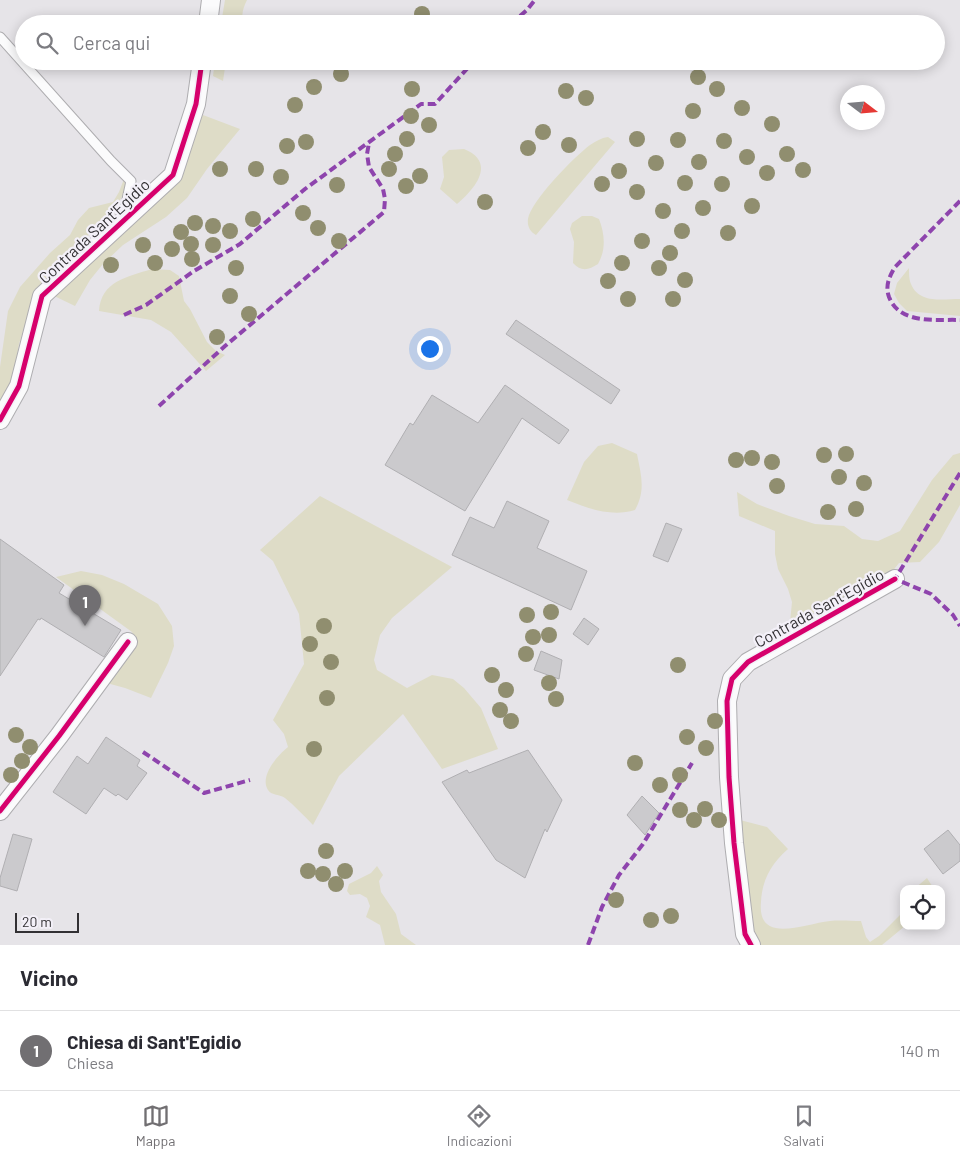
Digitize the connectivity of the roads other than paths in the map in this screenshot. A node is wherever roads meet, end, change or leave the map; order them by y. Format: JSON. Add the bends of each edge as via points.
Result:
{"nodes":[{"id":1,"x":211,"y":0,"type":"edge"},
{"id":2,"x":209,"y":15,"type":"edge"},
{"id":3,"x":0,"y":37,"type":"edge"},
{"id":4,"x":15,"y":54,"type":"edge"},
{"id":5,"x":30,"y":70,"type":"edge"},
{"id":6,"x":201,"y":70,"type":"edge"},
{"id":7,"x":122,"y":222,"type":"junction"},
{"id":8,"x":0,"y":420,"type":"edge"},
{"id":9,"x":895,"y":579,"type":"dead end"},
{"id":10,"x":128,"y":642,"type":"dead end"},
{"id":11,"x":0,"y":811,"type":"edge"},
{"id":12,"x":751,"y":945,"type":"edge"}],
"edges":[{"from":1,"to":2,"type":"street"},
{"from":3,"to":4,"type":"lane"},
{"from":5,"to":7,"type":"lane","via":[[131,181]]},
{"from":6,"to":7,"type":"street","name":"Contrada Sant'Egidio","via":[[196,104],[173,175]]},
{"from":7,"to":8,"type":"street","name":"Contrada Sant'Egidio","via":[[42,296],[19,386]]},
{"from":9,"to":12,"type":"street","name":"Contrada Sant'Egidio","via":[[748,662],[732,679],[727,701],[729,777],[745,934]]},
{"from":10,"to":11,"type":"street"}]}
